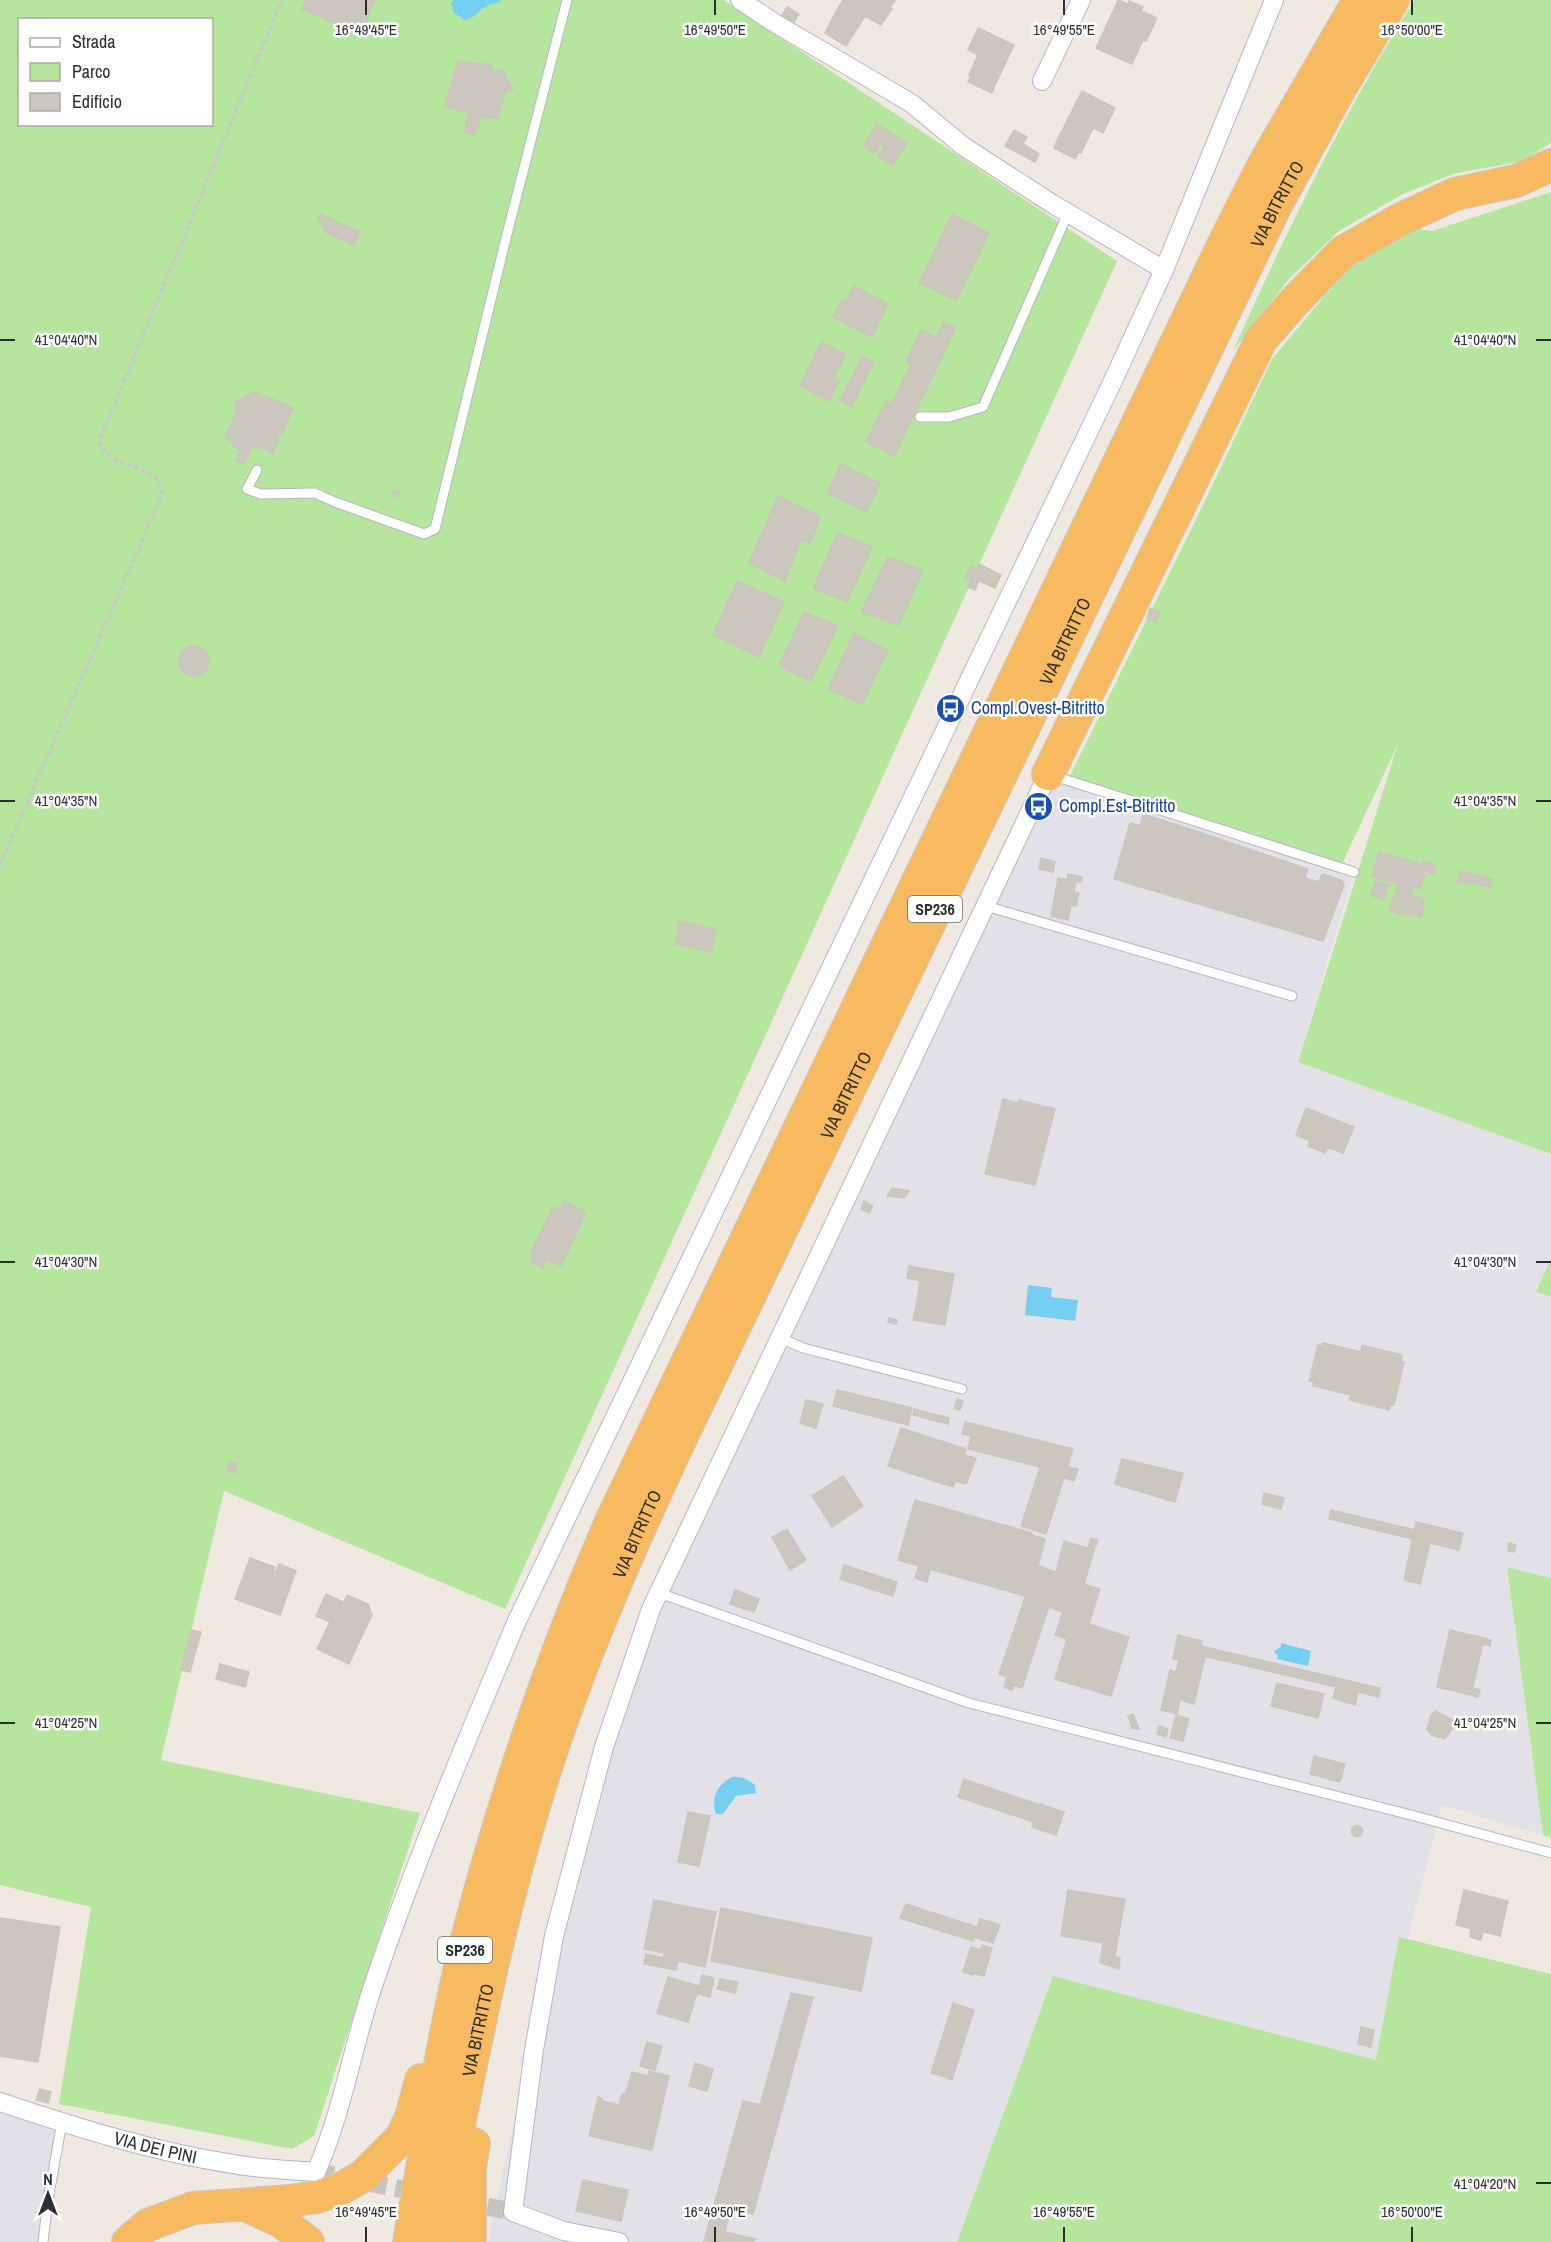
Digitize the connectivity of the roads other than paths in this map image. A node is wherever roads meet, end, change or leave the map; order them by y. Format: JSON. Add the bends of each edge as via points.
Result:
{"nodes":[{"id":1,"x":567,"y":0,"type":"edge"},
{"id":2,"x":740,"y":0,"type":"edge"},
{"id":3,"x":1081,"y":0,"type":"edge"},
{"id":4,"x":1274,"y":0,"type":"edge"},
{"id":5,"x":1393,"y":0,"type":"edge"},
{"id":6,"x":1415,"y":0,"type":"edge"},
{"id":7,"x":1357,"y":2,"type":"edge"},
{"id":8,"x":1042,"y":81,"type":"dead end"},
{"id":9,"x":1551,"y":165,"type":"edge"},
{"id":10,"x":1068,"y":213,"type":"junction"},
{"id":11,"x":1164,"y":270,"type":"junction"},
{"id":12,"x":1229,"y":302,"type":"junction"},
{"id":13,"x":920,"y":417,"type":"dead end"},
{"id":14,"x":257,"y":470,"type":"dead end"},
{"id":15,"x":1048,"y":774,"type":"junction"},
{"id":16,"x":1354,"y":872,"type":"dead end"},
{"id":17,"x":986,"y":906,"type":"junction"},
{"id":18,"x":1292,"y":996,"type":"dead end"},
{"id":19,"x":780,"y":1338,"type":"junction"},
{"id":20,"x":962,"y":1389,"type":"dead end"},
{"id":21,"x":659,"y":1593,"type":"junction"},
{"id":22,"x":553,"y":1666,"type":"junction"},
{"id":23,"x":525,"y":1839,"type":"junction"},
{"id":24,"x":1551,"y":1853,"type":"edge"},
{"id":25,"x":0,"y":2102,"type":"edge"},
{"id":26,"x":62,"y":2122,"type":"junction"},
{"id":27,"x":241,"y":2204,"type":"junction"},
{"id":28,"x":43,"y":2242,"type":"edge"},
{"id":29,"x":128,"y":2242,"type":"edge"},
{"id":30,"x":308,"y":2242,"type":"edge"},
{"id":31,"x":409,"y":2242,"type":"edge"},
{"id":32,"x":436,"y":2242,"type":"edge"},
{"id":33,"x":470,"y":2242,"type":"edge"},
{"id":34,"x":619,"y":2242,"type":"edge"}],
"edges":[{"from":1,"to":14,"type":"lane","via":[[435,530],[424,534],[315,493],[261,494],[247,489]]},
{"from":2,"to":10,"type":"street","via":[[911,104],[963,146]]},
{"from":3,"to":8,"type":"street"},
{"from":4,"to":11,"type":"street"},
{"from":5,"to":12,"type":"highway","name":"VIA BITRITTO","number":"SP236","via":[[1276,205]]},
{"from":6,"to":12,"type":"highway","via":[[1298,200]]},
{"from":7,"to":22,"type":"highway","name":"VIA BITRITTO","number":"SP236","via":[[1264,164],[1172,350],[614,1515],[582,1586]]},
{"from":9,"to":15,"type":"highway","via":[[1516,182],[1455,194],[1343,252],[1261,340]]},
{"from":10,"to":11,"type":"street"},
{"from":10,"to":13,"type":"lane","via":[[983,407],[950,417]]},
{"from":11,"to":26,"type":"street","name":"VIA DEI PINI","via":[[516,1623],[426,1838],[372,1990],[331,2139],[316,2172],[239,2165],[171,2152]]},
{"from":12,"to":23,"type":"highway","name":"VIA BITRITTO","number":"SP236","via":[[642,1521],[559,1728]]},
{"from":15,"to":16,"type":"lane"},
{"from":15,"to":17,"type":"street"},
{"from":17,"to":18,"type":"lane"},
{"from":17,"to":19,"type":"street"},
{"from":19,"to":20,"type":"lane","via":[[803,1348]]},
{"from":19,"to":21,"type":"street"},
{"from":21,"to":24,"type":"lane","via":[[969,1703]]},
{"from":21,"to":34,"type":"street","via":[[604,1747],[555,1936],[534,2050],[513,2212],[564,2231]]},
{"from":22,"to":27,"type":"highway","via":[[503,1765],[484,1820],[441,1979],[420,2087],[402,2137],[363,2176],[342,2188],[317,2197]]},
{"from":22,"to":31,"type":"highway","name":"VIA BITRITTO","number":"SP236","via":[[468,1936]]},
{"from":23,"to":32,"type":"highway","name":"VIA BITRITTO","number":"SP236","via":[[499,1935]]},
{"from":23,"to":33,"type":"highway","via":[[517,1931],[470,2166]]},
{"from":25,"to":26,"type":"street","name":"VIA DEI PINI"},
{"from":26,"to":28,"type":"lane"},
{"from":27,"to":29,"type":"highway","via":[[193,2208],[148,2225]]},
{"from":27,"to":30,"type":"highway","via":[[280,2221]]}]}
